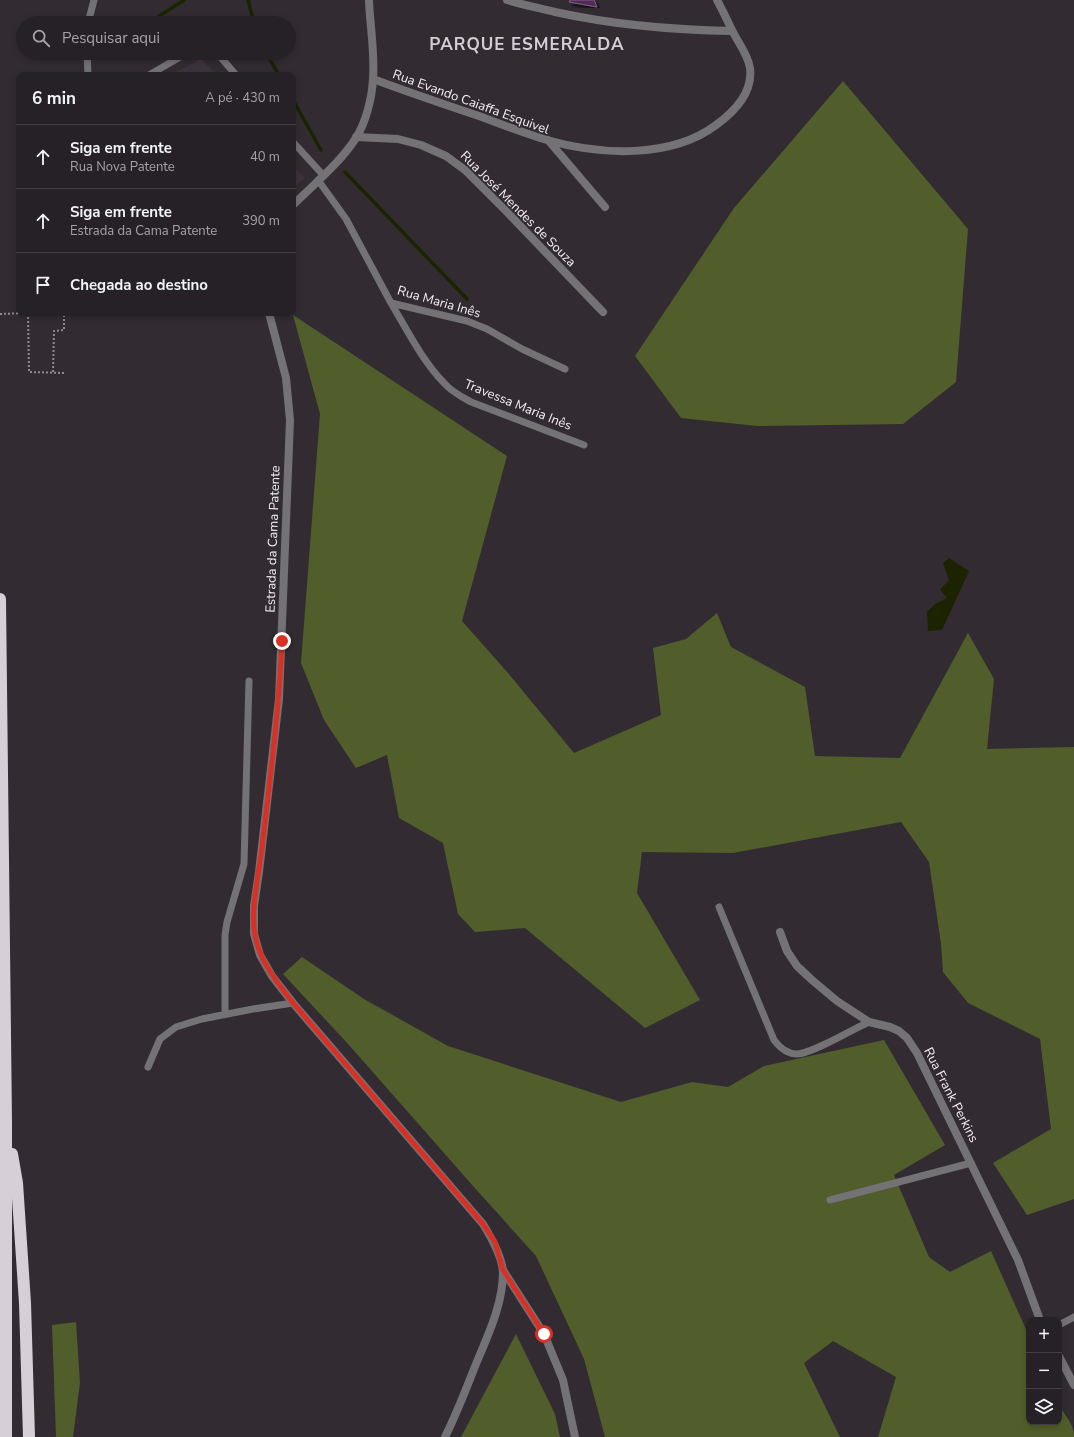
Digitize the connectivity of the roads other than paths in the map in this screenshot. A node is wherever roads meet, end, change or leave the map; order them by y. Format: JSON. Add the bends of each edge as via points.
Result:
{"nodes":[{"id":1,"x":94,"y":0,"type":"edge"},
{"id":2,"x":369,"y":0,"type":"edge"},
{"id":3,"x":507,"y":0,"type":"edge"},
{"id":4,"x":717,"y":0,"type":"edge"},
{"id":5,"x":90,"y":16,"type":"edge"},
{"id":6,"x":732,"y":30,"type":"junction"},
{"id":7,"x":87,"y":60,"type":"edge"},
{"id":8,"x":175,"y":60,"type":"edge"},
{"id":9,"x":223,"y":60,"type":"edge"},
{"id":10,"x":88,"y":72,"type":"edge"},
{"id":11,"x":154,"y":72,"type":"edge"},
{"id":12,"x":233,"y":72,"type":"edge"},
{"id":13,"x":373,"y":79,"type":"junction"},
{"id":14,"x":356,"y":137,"type":"junction"},
{"id":15,"x":548,"y":140,"type":"junction"},
{"id":16,"x":296,"y":146,"type":"edge"},
{"id":17,"x":320,"y":178,"type":"junction"},
{"id":18,"x":296,"y":202,"type":"edge"},
{"id":19,"x":605,"y":207,"type":"dead end"},
{"id":20,"x":391,"y":303,"type":"junction"},
{"id":21,"x":603,"y":312,"type":"dead end"},
{"id":22,"x":270,"y":316,"type":"edge"},
{"id":23,"x":565,"y":369,"type":"dead end"},
{"id":24,"x":584,"y":445,"type":"dead end"},
{"id":25,"x":0,"y":599,"type":"edge"},
{"id":26,"x":249,"y":682,"type":"dead end"},
{"id":27,"x":719,"y":907,"type":"dead end"},
{"id":28,"x":780,"y":932,"type":"dead end"},
{"id":29,"x":293,"y":1003,"type":"junction"},
{"id":30,"x":225,"y":1014,"type":"junction"},
{"id":31,"x":869,"y":1022,"type":"junction"},
{"id":32,"x":148,"y":1068,"type":"dead end"},
{"id":33,"x":6,"y":1122,"type":"junction"},
{"id":34,"x":971,"y":1162,"type":"junction"},
{"id":35,"x":830,"y":1200,"type":"dead end"},
{"id":36,"x":503,"y":1270,"type":"junction"},
{"id":37,"x":1039,"y":1317,"type":"edge"},
{"id":38,"x":1074,"y":1317,"type":"edge"},
{"id":39,"x":1062,"y":1324,"type":"edge"},
{"id":40,"x":1062,"y":1362,"type":"edge"},
{"id":41,"x":1074,"y":1385,"type":"edge"},
{"id":42,"x":6,"y":1437,"type":"edge"},
{"id":43,"x":29,"y":1437,"type":"edge"},
{"id":44,"x":445,"y":1437,"type":"edge"},
{"id":45,"x":575,"y":1437,"type":"edge"}],
"edges":[{"from":1,"to":5,"type":"lane"},
{"from":2,"to":13,"type":"street"},
{"from":3,"to":6,"type":"street","via":[[576,17],[633,26]]},
{"from":4,"to":6,"type":"street"},
{"from":6,"to":15,"type":"street","via":[[750,68],[748,85],[741,101],[708,132],[685,142],[649,150],[616,151]]},
{"from":7,"to":10,"type":"lane"},
{"from":8,"to":11,"type":"lane"},
{"from":9,"to":12,"type":"lane"},
{"from":13,"to":14,"type":"street","via":[[370,99]]},
{"from":13,"to":15,"type":"street","name":"Rua Evando Caiaffa Esquivel"},
{"from":14,"to":17,"type":"street","via":[[344,154]]},
{"from":14,"to":21,"type":"street","name":"Rua José Mendes de Souza","via":[[398,139],[421,145],[446,156],[465,170],[506,210]]},
{"from":15,"to":19,"type":"street","name":"Rua Evando Caiaffa Esquivel"},
{"from":16,"to":17,"type":"lane","name":"Rua Maria Inês"},
{"from":17,"to":18,"type":"street"},
{"from":17,"to":20,"type":"lane","name":"Rua Maria Inês","via":[[346,219]]},
{"from":20,"to":23,"type":"lane","name":"Rua Maria Inês","via":[[487,328],[522,349]]},
{"from":20,"to":24,"type":"lane","name":"Travessa Maria Inês","via":[[431,366],[454,392],[471,402]]},
{"from":22,"to":29,"type":"street","name":"Estrada da Cama Patente","via":[[286,378],[290,420],[279,700],[254,906],[254,934],[260,955],[272,976]]},
{"from":25,"to":33,"type":"highway"},
{"from":26,"to":30,"type":"lane","via":[[244,864],[225,935]]},
{"from":27,"to":31,"type":"lane","via":[[774,1040],[780,1048],[797,1054],[808,1052]]},
{"from":28,"to":31,"type":"street","name":"Rua Frank Perkins","via":[[787,951],[797,966],[836,1001]]},
{"from":29,"to":30,"type":"lane"},
{"from":29,"to":36,"type":"street","name":"Estrada da Cama Patente","via":[[483,1224],[495,1242]]},
{"from":30,"to":32,"type":"lane","via":[[176,1027],[160,1039]]},
{"from":31,"to":34,"type":"street","name":"Rua Frank Perkins","via":[[890,1027],[907,1038],[917,1053]]},
{"from":33,"to":42,"type":"highway"},
{"from":33,"to":43,"type":"highway","via":[[17,1183],[25,1303]]},
{"from":34,"to":35,"type":"lane"},
{"from":34,"to":37,"type":"street","name":"Rua Frank Perkins","via":[[1018,1260]]},
{"from":36,"to":44,"type":"street","name":"Estrada da Cama Patente","via":[[500,1298],[489,1331]]},
{"from":36,"to":45,"type":"street","via":[[544,1334],[563,1380]]},
{"from":38,"to":39,"type":"lane"},
{"from":40,"to":41,"type":"street"}]}
